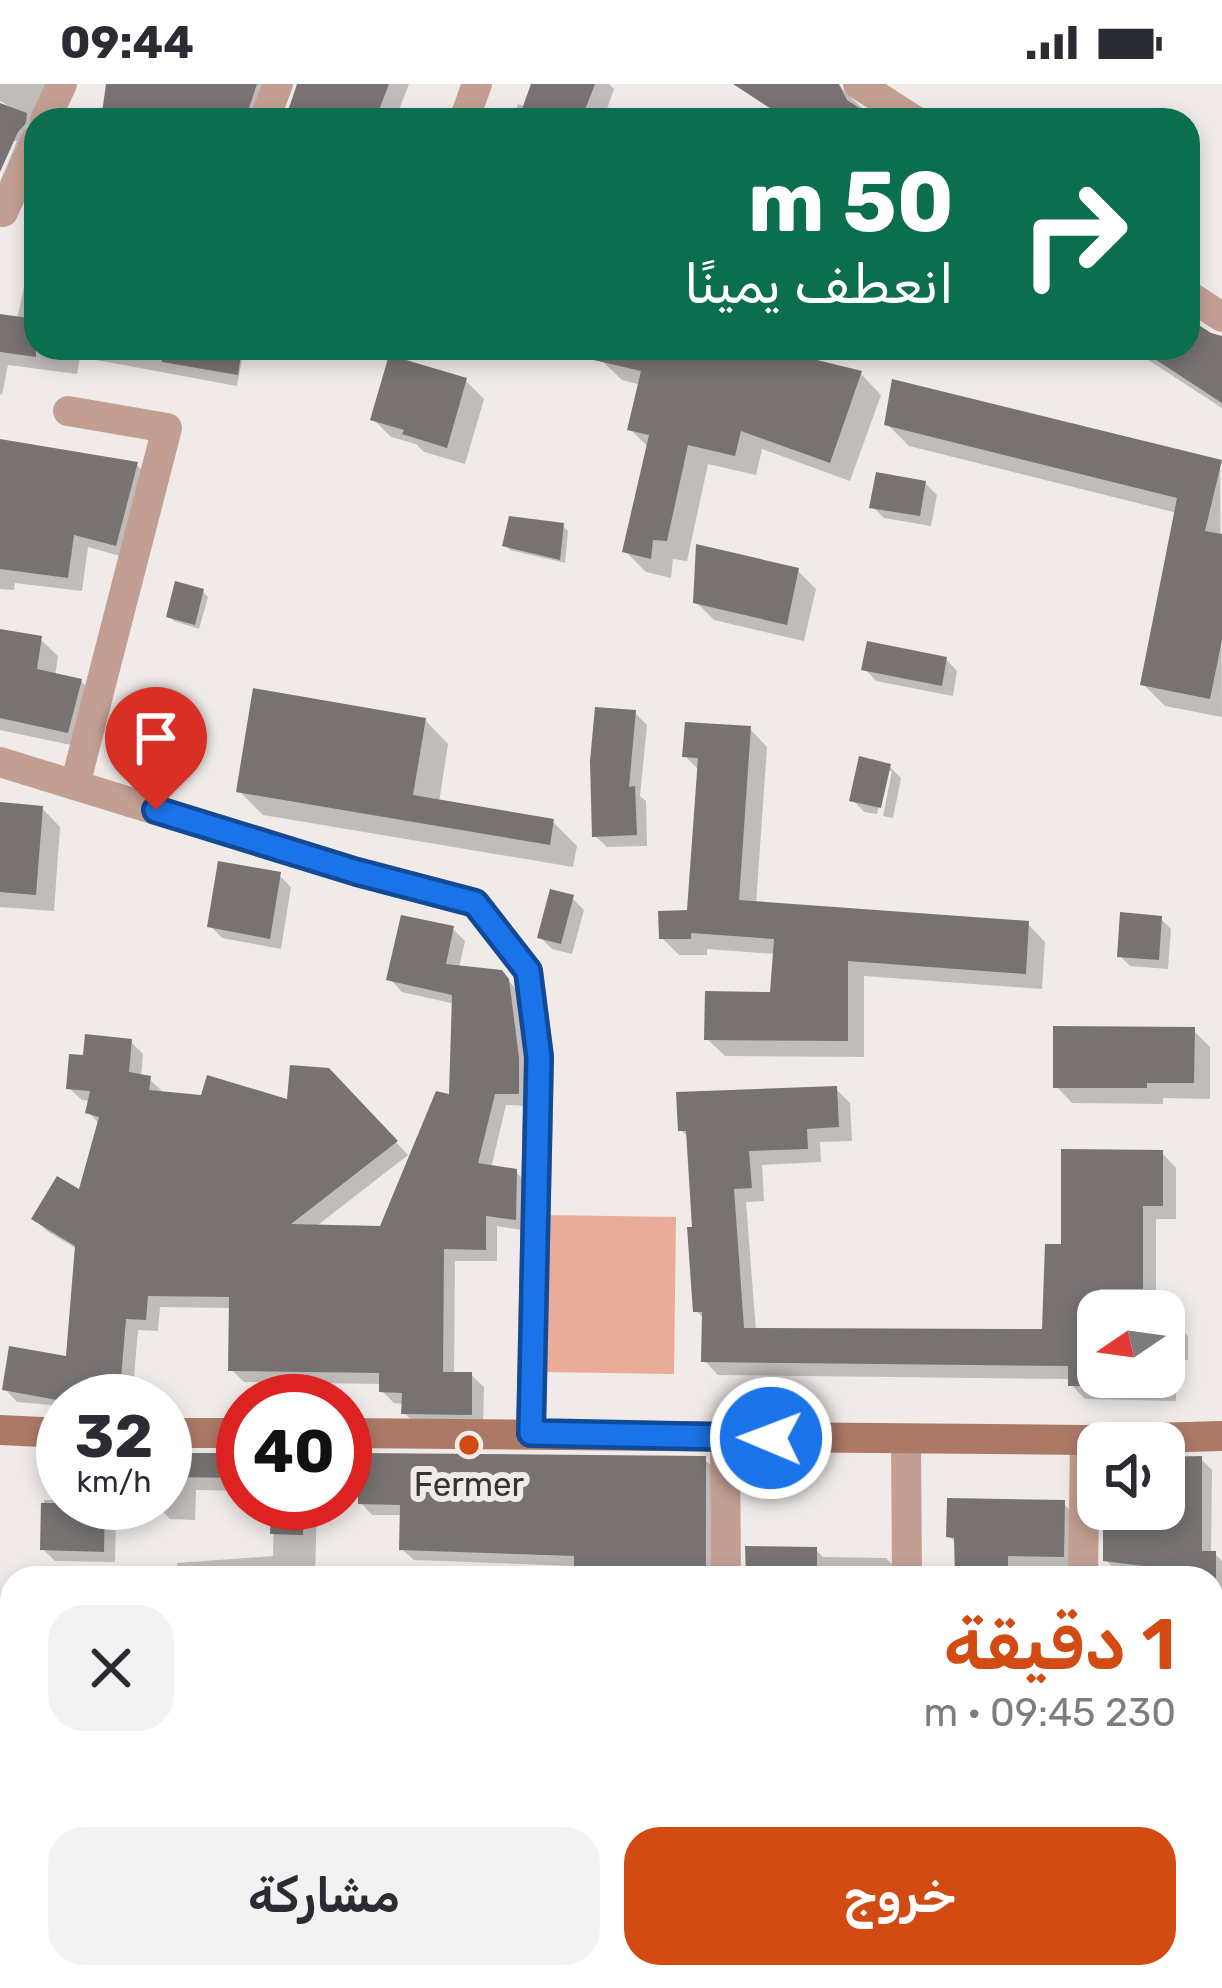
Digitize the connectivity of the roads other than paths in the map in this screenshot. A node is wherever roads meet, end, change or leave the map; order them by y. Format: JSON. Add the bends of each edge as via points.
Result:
{"nodes":[{"id":1,"x":858,"y":84,"type":"edge"},
{"id":2,"x":895,"y":108,"type":"edge"},
{"id":3,"x":24,"y":165,"type":"edge"},
{"id":4,"x":0,"y":211,"type":"edge"},
{"id":5,"x":68,"y":411,"type":"dead end"},
{"id":6,"x":0,"y":762,"type":"edge"},
{"id":7,"x":76,"y":785,"type":"junction"},
{"id":8,"x":0,"y":1430,"type":"edge"},
{"id":9,"x":36,"y":1432,"type":"edge"},
{"id":10,"x":372,"y":1433,"type":"edge"},
{"id":11,"x":531,"y":1433,"type":"junction"},
{"id":12,"x":1222,"y":1436,"type":"edge"},
{"id":13,"x":725,"y":1437,"type":"junction"},
{"id":14,"x":1185,"y":1437,"type":"edge"},
{"id":15,"x":906,"y":1440,"type":"junction"},
{"id":16,"x":1077,"y":1441,"type":"edge"},
{"id":17,"x":1084,"y":1530,"type":"edge"},
{"id":18,"x":726,"y":1566,"type":"edge"},
{"id":19,"x":907,"y":1566,"type":"edge"},
{"id":20,"x":1083,"y":1566,"type":"edge"}],
"edges":[{"from":1,"to":2,"type":"street"},
{"from":3,"to":4,"type":"street"},
{"from":5,"to":7,"type":"street","via":[[167,428]]},
{"from":6,"to":7,"type":"street"},
{"from":7,"to":11,"type":"street","via":[[475,903],[528,971],[539,1057]]},
{"from":8,"to":9,"type":"street"},
{"from":10,"to":11,"type":"street"},
{"from":11,"to":13,"type":"street"},
{"from":12,"to":14,"type":"street"},
{"from":13,"to":15,"type":"street"},
{"from":13,"to":18,"type":"street"},
{"from":15,"to":16,"type":"street"},
{"from":15,"to":19,"type":"street"},
{"from":17,"to":20,"type":"street"}]}
